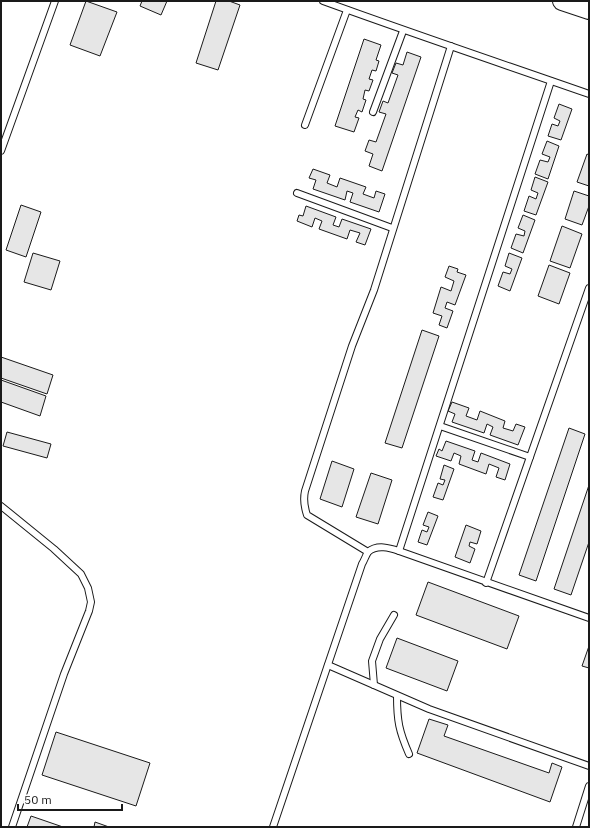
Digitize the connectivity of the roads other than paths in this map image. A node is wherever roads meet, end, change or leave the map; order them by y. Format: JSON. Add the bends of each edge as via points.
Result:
{"nodes":[{"id":1,"x":55,"y":1,"type":"edge"},
{"id":2,"x":322,"y":1,"type":"edge"},
{"id":3,"x":562,"y":1,"type":"edge"},
{"id":4,"x":347,"y":10,"type":"junction"},
{"id":5,"x":589,"y":10,"type":"edge"},
{"id":6,"x":403,"y":30,"type":"junction"},
{"id":7,"x":451,"y":46,"type":"junction"},
{"id":8,"x":551,"y":81,"type":"junction"},
{"id":9,"x":589,"y":94,"type":"edge"},
{"id":10,"x":373,"y":112,"type":"dead end"},
{"id":11,"x":305,"y":125,"type":"dead end"},
{"id":12,"x":1,"y":151,"type":"edge"},
{"id":13,"x":297,"y":193,"type":"dead end"},
{"id":14,"x":392,"y":228,"type":"junction"},
{"id":15,"x":589,"y":288,"type":"edge"},
{"id":16,"x":440,"y":426,"type":"junction"},
{"id":17,"x":530,"y":457,"type":"junction"},
{"id":18,"x":1,"y":506,"type":"edge"},
{"id":19,"x":399,"y":551,"type":"junction"},
{"id":20,"x":368,"y":552,"type":"junction"},
{"id":21,"x":486,"y":583,"type":"junction"},
{"id":22,"x":394,"y":615,"type":"dead end"},
{"id":23,"x":589,"y":618,"type":"edge"},
{"id":24,"x":328,"y":665,"type":"junction"},
{"id":25,"x":374,"y":685,"type":"junction"},
{"id":26,"x":397,"y":696,"type":"junction"},
{"id":27,"x":409,"y":754,"type":"dead end"},
{"id":28,"x":589,"y":766,"type":"edge"},
{"id":29,"x":589,"y":786,"type":"edge"},
{"id":30,"x":12,"y":827,"type":"edge"},
{"id":31,"x":273,"y":827,"type":"edge"},
{"id":32,"x":576,"y":827,"type":"edge"}],
"edges":[{"from":1,"to":12,"type":"lane"},
{"from":2,"to":4,"type":"lane"},
{"from":3,"to":5,"type":"main road"},
{"from":4,"to":6,"type":"lane"},
{"from":4,"to":11,"type":"lane"},
{"from":6,"to":7,"type":"lane"},
{"from":6,"to":10,"type":"lane"},
{"from":7,"to":8,"type":"lane"},
{"from":7,"to":14,"type":"lane"},
{"from":8,"to":9,"type":"lane"},
{"from":8,"to":16,"type":"lane"},
{"from":13,"to":14,"type":"lane"},
{"from":14,"to":20,"type":"lane","via":[[374,290],[352,346],[304,499],[307,515]]},
{"from":15,"to":17,"type":"lane"},
{"from":16,"to":17,"type":"lane"},
{"from":16,"to":19,"type":"lane"},
{"from":17,"to":21,"type":"lane"},
{"from":18,"to":30,"type":"lane","via":[[81,574],[88,588],[90,602],[89,611],[64,674]]},
{"from":19,"to":20,"type":"lane","via":[[377,547]]},
{"from":19,"to":21,"type":"lane"},
{"from":20,"to":24,"type":"lane"},
{"from":21,"to":23,"type":"lane"},
{"from":22,"to":25,"type":"lane","via":[[380,639],[372,661]]},
{"from":24,"to":25,"type":"lane"},
{"from":24,"to":31,"type":"lane"},
{"from":25,"to":26,"type":"lane"},
{"from":26,"to":27,"type":"lane","via":[[397,719]]},
{"from":26,"to":28,"type":"lane","via":[[429,710]]},
{"from":29,"to":32,"type":"lane"}]}
